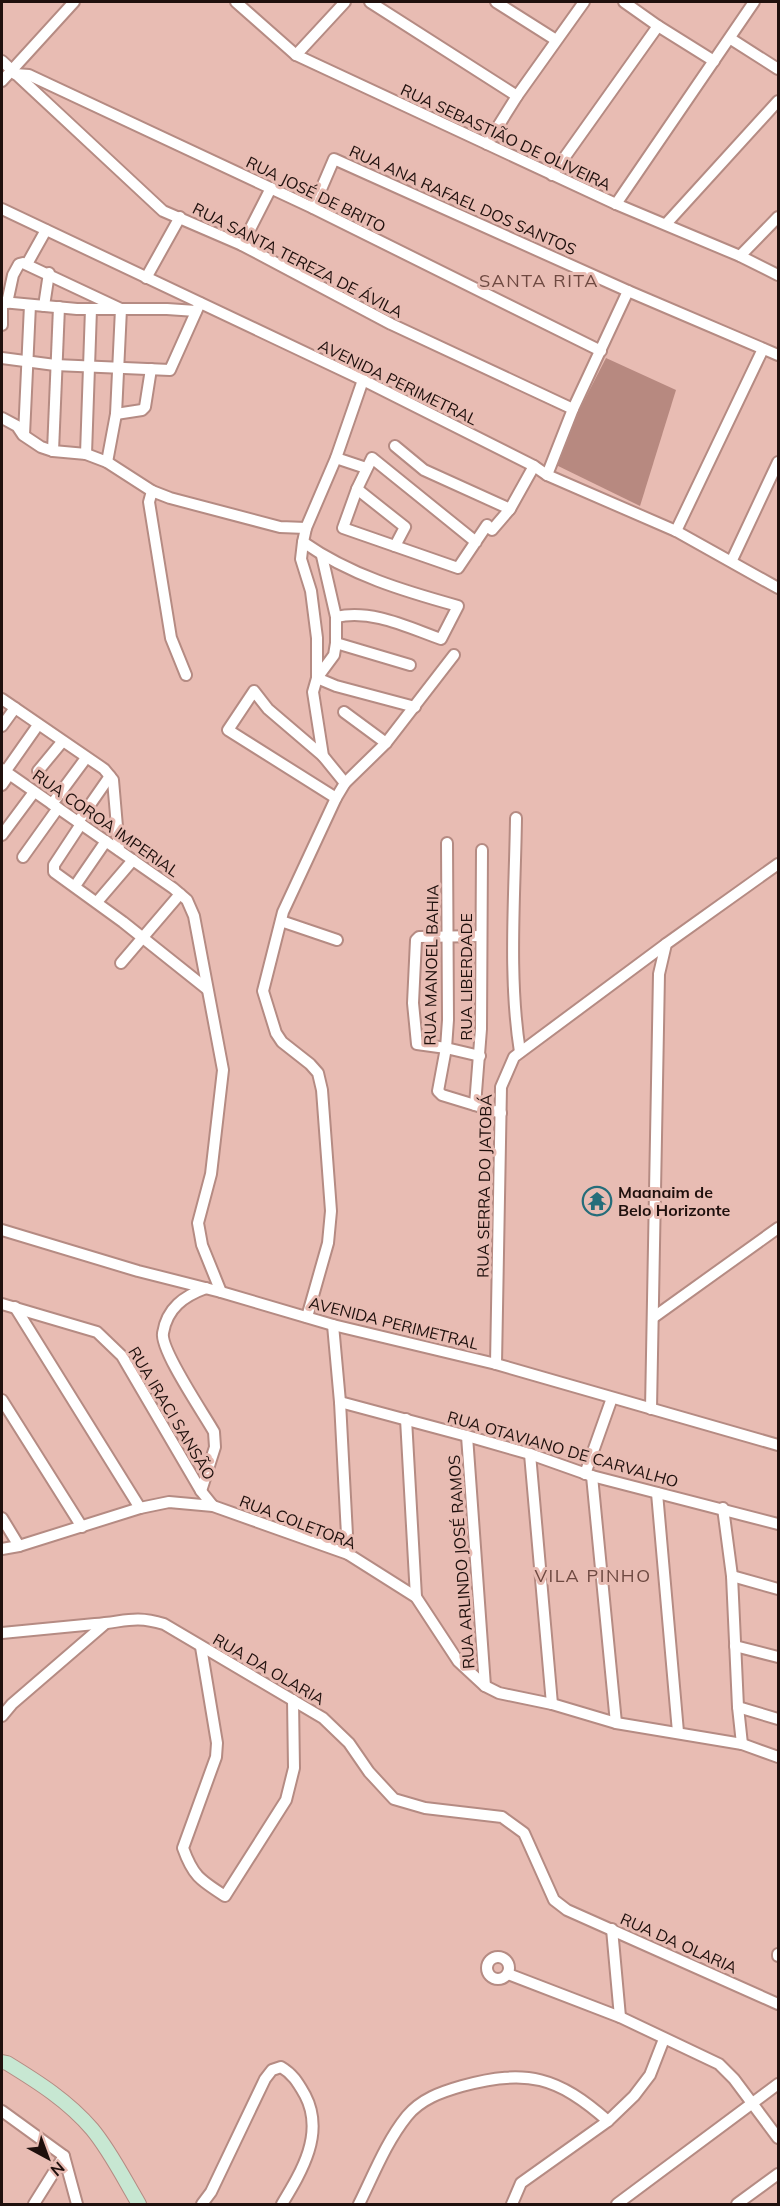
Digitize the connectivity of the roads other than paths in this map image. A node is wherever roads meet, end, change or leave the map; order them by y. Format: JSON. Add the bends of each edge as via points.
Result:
{"nodes":[{"id":1,"x":74,"y":2,"type":"edge"},
{"id":2,"x":236,"y":2,"type":"edge"},
{"id":3,"x":345,"y":2,"type":"edge"},
{"id":4,"x":370,"y":2,"type":"edge"},
{"id":5,"x":496,"y":2,"type":"edge"},
{"id":6,"x":584,"y":2,"type":"edge"},
{"id":7,"x":624,"y":2,"type":"edge"},
{"id":8,"x":751,"y":3,"type":"edge"},
{"id":9,"x":658,"y":26,"type":"junction"},
{"id":10,"x":731,"y":39,"type":"junction"},
{"id":11,"x":556,"y":40,"type":"junction"},
{"id":12,"x":296,"y":55,"type":"junction"},
{"id":13,"x":714,"y":61,"type":"junction"},
{"id":14,"x":2,"y":62,"type":"edge"},
{"id":15,"x":778,"y":69,"type":"edge"},
{"id":16,"x":13,"y":72,"type":"junction"},
{"id":17,"x":2,"y":81,"type":"edge"},
{"id":18,"x":517,"y":96,"type":"junction"},
{"id":19,"x":778,"y":101,"type":"edge"},
{"id":20,"x":487,"y":144,"type":"junction"},
{"id":21,"x":552,"y":175,"type":"junction"},
{"id":22,"x":271,"y":188,"type":"junction"},
{"id":23,"x":616,"y":204,"type":"junction"},
{"id":24,"x":313,"y":208,"type":"junction"},
{"id":25,"x":2,"y":209,"type":"edge"},
{"id":26,"x":180,"y":217,"type":"junction"},
{"id":27,"x":778,"y":217,"type":"edge"},
{"id":28,"x":666,"y":224,"type":"junction"},
{"id":29,"x":46,"y":230,"type":"junction"},
{"id":30,"x":242,"y":245,"type":"junction"},
{"id":31,"x":740,"y":256,"type":"junction"},
{"id":32,"x":24,"y":263,"type":"junction"},
{"id":33,"x":49,"y":273,"type":"junction"},
{"id":34,"x":778,"y":275,"type":"edge"},
{"id":35,"x":147,"y":278,"type":"junction"},
{"id":36,"x":628,"y":291,"type":"junction"},
{"id":37,"x":4,"y":302,"type":"edge"},
{"id":38,"x":30,"y":305,"type":"junction"},
{"id":39,"x":44,"y":306,"type":"junction"},
{"id":40,"x":59,"y":307,"type":"junction"},
{"id":41,"x":198,"y":307,"type":"junction"},
{"id":42,"x":91,"y":309,"type":"junction"},
{"id":43,"x":121,"y":309,"type":"junction"},
{"id":44,"x":2,"y":325,"type":"edge"},
{"id":45,"x":763,"y":349,"type":"junction"},
{"id":46,"x":601,"y":351,"type":"junction"},
{"id":47,"x":778,"y":355,"type":"edge"},
{"id":48,"x":2,"y":358,"type":"edge"},
{"id":49,"x":27,"y":360,"type":"junction"},
{"id":50,"x":56,"y":365,"type":"junction"},
{"id":51,"x":88,"y":366,"type":"junction"},
{"id":52,"x":118,"y":368,"type":"junction"},
{"id":53,"x":151,"y":369,"type":"junction"},
{"id":54,"x":363,"y":380,"type":"junction"},
{"id":55,"x":573,"y":409,"type":"junction"},
{"id":56,"x":116,"y":414,"type":"junction"},
{"id":57,"x":2,"y":418,"type":"edge"},
{"id":58,"x":24,"y":435,"type":"junction"},
{"id":59,"x":395,"y":446,"type":"dead end"},
{"id":60,"x":53,"y":451,"type":"junction"},
{"id":61,"x":86,"y":454,"type":"junction"},
{"id":62,"x":336,"y":458,"type":"junction"},
{"id":63,"x":107,"y":462,"type":"junction"},
{"id":64,"x":778,"y":462,"type":"edge"},
{"id":65,"x":534,"y":466,"type":"junction"},
{"id":66,"x":366,"y":468,"type":"junction"},
{"id":67,"x":547,"y":475,"type":"junction"},
{"id":68,"x":357,"y":489,"type":"junction"},
{"id":69,"x":152,"y":491,"type":"junction"},
{"id":70,"x":510,"y":509,"type":"junction"},
{"id":71,"x":306,"y":528,"type":"junction"},
{"id":72,"x":676,"y":531,"type":"junction"},
{"id":73,"x":476,"y":542,"type":"junction"},
{"id":74,"x":303,"y":543,"type":"junction"},
{"id":75,"x":395,"y":546,"type":"junction"},
{"id":76,"x":322,"y":556,"type":"junction"},
{"id":77,"x":732,"y":560,"type":"junction"},
{"id":78,"x":778,"y":588,"type":"edge"},
{"id":79,"x":336,"y":617,"type":"junction"},
{"id":80,"x":336,"y":643,"type":"junction"},
{"id":81,"x":454,"y":655,"type":"dead end"},
{"id":82,"x":410,"y":665,"type":"dead end"},
{"id":83,"x":186,"y":675,"type":"dead end"},
{"id":84,"x":317,"y":678,"type":"junction"},
{"id":85,"x":2,"y":699,"type":"edge"},
{"id":86,"x":415,"y":707,"type":"junction"},
{"id":87,"x":15,"y":708,"type":"junction"},
{"id":88,"x":344,"y":712,"type":"dead end"},
{"id":89,"x":38,"y":725,"type":"junction"},
{"id":90,"x":2,"y":726,"type":"edge"},
{"id":91,"x":62,"y":742,"type":"junction"},
{"id":92,"x":386,"y":743,"type":"junction"},
{"id":93,"x":323,"y":756,"type":"junction"},
{"id":94,"x":86,"y":758,"type":"junction"},
{"id":95,"x":38,"y":771,"type":"dead end"},
{"id":96,"x":5,"y":772,"type":"edge"},
{"id":97,"x":110,"y":776,"type":"junction"},
{"id":98,"x":345,"y":783,"type":"junction"},
{"id":99,"x":2,"y":785,"type":"edge"},
{"id":100,"x":34,"y":792,"type":"junction"},
{"id":101,"x":336,"y":798,"type":"junction"},
{"id":102,"x":55,"y":806,"type":"junction"},
{"id":103,"x":516,"y":818,"type":"dead end"},
{"id":104,"x":80,"y":823,"type":"junction"},
{"id":105,"x":2,"y":835,"type":"edge"},
{"id":106,"x":106,"y":842,"type":"junction"},
{"id":107,"x":447,"y":843,"type":"dead end"},
{"id":108,"x":118,"y":850,"type":"junction"},
{"id":109,"x":482,"y":850,"type":"dead end"},
{"id":110,"x":23,"y":857,"type":"dead end"},
{"id":111,"x":133,"y":860,"type":"junction"},
{"id":112,"x":778,"y":864,"type":"edge"},
{"id":113,"x":75,"y":886,"type":"junction"},
{"id":114,"x":180,"y":894,"type":"junction"},
{"id":115,"x":97,"y":903,"type":"junction"},
{"id":116,"x":281,"y":921,"type":"junction"},
{"id":117,"x":481,"y":936,"type":"junction"},
{"id":118,"x":447,"y":937,"type":"junction"},
{"id":119,"x":144,"y":938,"type":"junction"},
{"id":120,"x":337,"y":940,"type":"dead end"},
{"id":121,"x":666,"y":944,"type":"junction"},
{"id":122,"x":121,"y":963,"type":"dead end"},
{"id":123,"x":207,"y":988,"type":"junction"},
{"id":124,"x":446,"y":1048,"type":"junction"},
{"id":125,"x":520,"y":1052,"type":"junction"},
{"id":126,"x":480,"y":1056,"type":"junction"},
{"id":127,"x":475,"y":1105,"type":"junction"},
{"id":128,"x":501,"y":1113,"type":"junction"},
{"id":129,"x":778,"y":1228,"type":"edge"},
{"id":130,"x":2,"y":1230,"type":"edge"},
{"id":131,"x":206,"y":1288,"type":"junction"},
{"id":132,"x":221,"y":1292,"type":"junction"},
{"id":133,"x":2,"y":1304,"type":"edge"},
{"id":134,"x":15,"y":1308,"type":"junction"},
{"id":135,"x":307,"y":1317,"type":"junction"},
{"id":136,"x":654,"y":1317,"type":"junction"},
{"id":137,"x":333,"y":1325,"type":"junction"},
{"id":138,"x":496,"y":1364,"type":"junction"},
{"id":139,"x":612,"y":1398,"type":"junction"},
{"id":140,"x":2,"y":1400,"type":"edge"},
{"id":141,"x":340,"y":1402,"type":"junction"},
{"id":142,"x":651,"y":1409,"type":"junction"},
{"id":143,"x":406,"y":1419,"type":"junction"},
{"id":144,"x":467,"y":1436,"type":"junction"},
{"id":145,"x":778,"y":1445,"type":"edge"},
{"id":146,"x":530,"y":1454,"type":"junction"},
{"id":147,"x":589,"y":1475,"type":"junction"},
{"id":148,"x":201,"y":1491,"type":"junction"},
{"id":149,"x":657,"y":1493,"type":"junction"},
{"id":150,"x":213,"y":1506,"type":"junction"},
{"id":151,"x":140,"y":1508,"type":"junction"},
{"id":152,"x":723,"y":1508,"type":"junction"},
{"id":153,"x":2,"y":1518,"type":"edge"},
{"id":154,"x":778,"y":1524,"type":"edge"},
{"id":155,"x":82,"y":1527,"type":"junction"},
{"id":156,"x":19,"y":1546,"type":"junction"},
{"id":157,"x":2,"y":1549,"type":"edge"},
{"id":158,"x":348,"y":1554,"type":"junction"},
{"id":159,"x":732,"y":1576,"type":"junction"},
{"id":160,"x":778,"y":1589,"type":"edge"},
{"id":161,"x":416,"y":1597,"type":"junction"},
{"id":162,"x":106,"y":1623,"type":"junction"},
{"id":163,"x":2,"y":1633,"type":"edge"},
{"id":164,"x":735,"y":1646,"type":"junction"},
{"id":165,"x":201,"y":1647,"type":"junction"},
{"id":166,"x":778,"y":1658,"type":"edge"},
{"id":167,"x":485,"y":1686,"type":"junction"},
{"id":168,"x":293,"y":1700,"type":"junction"},
{"id":169,"x":552,"y":1704,"type":"junction"},
{"id":170,"x":738,"y":1707,"type":"junction"},
{"id":171,"x":2,"y":1716,"type":"edge"},
{"id":172,"x":778,"y":1719,"type":"edge"},
{"id":173,"x":616,"y":1723,"type":"junction"},
{"id":174,"x":678,"y":1732,"type":"junction"},
{"id":175,"x":742,"y":1744,"type":"junction"},
{"id":176,"x":778,"y":1757,"type":"edge"},
{"id":177,"x":612,"y":1929,"type":"junction"},
{"id":178,"x":507,"y":1974,"type":"dead end"},
{"id":179,"x":778,"y":2004,"type":"edge"},
{"id":180,"x":620,"y":2017,"type":"junction"},
{"id":181,"x":664,"y":2039,"type":"junction"},
{"id":182,"x":3,"y":2066,"type":"edge"},
{"id":183,"x":778,"y":2084,"type":"edge"},
{"id":184,"x":753,"y":2104,"type":"junction"},
{"id":185,"x":2,"y":2111,"type":"edge"},
{"id":186,"x":608,"y":2121,"type":"junction"},
{"id":187,"x":778,"y":2138,"type":"edge"},
{"id":188,"x":64,"y":2156,"type":"junction"},
{"id":189,"x":778,"y":2174,"type":"edge"},
{"id":190,"x":512,"y":2201,"type":"edge"},
{"id":191,"x":34,"y":2205,"type":"edge"},
{"id":192,"x":78,"y":2205,"type":"edge"},
{"id":193,"x":139,"y":2205,"type":"edge"},
{"id":194,"x":202,"y":2205,"type":"edge"},
{"id":195,"x":282,"y":2205,"type":"edge"},
{"id":196,"x":358,"y":2205,"type":"edge"},
{"id":197,"x":617,"y":2205,"type":"edge"},
{"id":198,"x":737,"y":2205,"type":"edge"}],
"edges":[{"from":1,"to":16,"type":"street"},
{"from":2,"to":12,"type":"street","name":"RUA SEBASTIÃO DE OLIVEIRA"},
{"from":3,"to":12,"type":"street"},
{"from":4,"to":18,"type":"street"},
{"from":5,"to":11,"type":"street"},
{"from":6,"to":11,"type":"street"},
{"from":7,"to":9,"type":"street"},
{"from":8,"to":10,"type":"street"},
{"from":9,"to":13,"type":"street"},
{"from":9,"to":21,"type":"street"},
{"from":10,"to":13,"type":"street"},
{"from":10,"to":15,"type":"street"},
{"from":11,"to":18,"type":"street"},
{"from":12,"to":20,"type":"street","name":"RUA SEBASTIÃO DE OLIVEIRA"},
{"from":13,"to":23,"type":"street"},
{"from":14,"to":16,"type":"street","name":"RUA SANTA TEREZA DE ÁVILA"},
{"from":16,"to":17,"type":"street"},
{"from":16,"to":22,"type":"street","name":"RUA JOSÉ DE BRITO","via":[[29,75]]},
{"from":16,"to":26,"type":"street","name":"RUA SANTA TEREZA DE ÁVILA","via":[[163,211]]},
{"from":18,"to":20,"type":"street"},
{"from":19,"to":28,"type":"street"},
{"from":20,"to":21,"type":"street","name":"RUA SEBASTIÃO DE OLIVEIRA"},
{"from":21,"to":23,"type":"street","name":"RUA SEBASTIÃO DE OLIVEIRA"},
{"from":22,"to":24,"type":"street","name":"RUA JOSÉ DE BRITO"},
{"from":22,"to":30,"type":"street"},
{"from":23,"to":28,"type":"street","name":"RUA SEBASTIÃO DE OLIVEIRA"},
{"from":24,"to":36,"type":"street","name":"RUA ANA RAFAEL DOS SANTOS","via":[[334,159]]},
{"from":24,"to":46,"type":"street","name":"RUA JOSÉ DE BRITO"},
{"from":25,"to":29,"type":"street","name":"AVENIDA PERIMETRAL"},
{"from":26,"to":30,"type":"street","name":"RUA SANTA TEREZA DE ÁVILA"},
{"from":26,"to":35,"type":"street"},
{"from":27,"to":31,"type":"street"},
{"from":28,"to":31,"type":"street","name":"RUA SEBASTIÃO DE OLIVEIRA"},
{"from":29,"to":32,"type":"street"},
{"from":29,"to":35,"type":"street","name":"AVENIDA PERIMETRAL"},
{"from":30,"to":55,"type":"street","name":"RUA SANTA TEREZA DE ÁVILA","via":[[391,324]]},
{"from":31,"to":34,"type":"street","name":"RUA SEBASTIÃO DE OLIVEIRA"},
{"from":32,"to":33,"type":"street"},
{"from":32,"to":37,"type":"street","via":[[15,269]]},
{"from":33,"to":39,"type":"street"},
{"from":33,"to":43,"type":"street"},
{"from":35,"to":41,"type":"street","name":"AVENIDA PERIMETRAL"},
{"from":36,"to":45,"type":"street","name":"RUA ANA RAFAEL DOS SANTOS"},
{"from":36,"to":46,"type":"street"},
{"from":37,"to":38,"type":"street"},
{"from":37,"to":44,"type":"street"},
{"from":38,"to":39,"type":"street"},
{"from":38,"to":49,"type":"street"},
{"from":39,"to":40,"type":"street"},
{"from":40,"to":42,"type":"street"},
{"from":40,"to":50,"type":"street"},
{"from":41,"to":43,"type":"street"},
{"from":41,"to":53,"type":"street","via":[[170,370]]},
{"from":41,"to":54,"type":"street","name":"AVENIDA PERIMETRAL"},
{"from":42,"to":43,"type":"street"},
{"from":42,"to":51,"type":"street"},
{"from":43,"to":52,"type":"street"},
{"from":45,"to":47,"type":"street","name":"RUA ANA RAFAEL DOS SANTOS"},
{"from":45,"to":72,"type":"street"},
{"from":46,"to":55,"type":"street"},
{"from":48,"to":49,"type":"street"},
{"from":49,"to":50,"type":"street"},
{"from":49,"to":58,"type":"street"},
{"from":50,"to":51,"type":"street"},
{"from":50,"to":60,"type":"street"},
{"from":51,"to":52,"type":"street"},
{"from":51,"to":61,"type":"street"},
{"from":52,"to":53,"type":"street"},
{"from":52,"to":56,"type":"street"},
{"from":53,"to":56,"type":"street","via":[[145,407]]},
{"from":54,"to":62,"type":"street"},
{"from":54,"to":65,"type":"street","name":"AVENIDA PERIMETRAL"},
{"from":55,"to":67,"type":"street"},
{"from":56,"to":63,"type":"street"},
{"from":57,"to":58,"type":"street"},
{"from":58,"to":60,"type":"street"},
{"from":59,"to":70,"type":"street","via":[[424,470]]},
{"from":60,"to":61,"type":"street"},
{"from":61,"to":63,"type":"street"},
{"from":62,"to":66,"type":"street"},
{"from":62,"to":71,"type":"street"},
{"from":63,"to":69,"type":"street"},
{"from":64,"to":77,"type":"street"},
{"from":65,"to":67,"type":"street","name":"AVENIDA PERIMETRAL"},
{"from":65,"to":70,"type":"street"},
{"from":66,"to":68,"type":"street"},
{"from":66,"to":73,"type":"street","via":[[372,458]]},
{"from":67,"to":72,"type":"street","name":"AVENIDA PERIMETRAL"},
{"from":68,"to":75,"type":"street","via":[[405,527]]},
{"from":68,"to":75,"type":"street","via":[[343,528]]},
{"from":69,"to":71,"type":"street","via":[[280,527]]},
{"from":69,"to":83,"type":"street","via":[[149,502],[171,638]]},
{"from":70,"to":73,"type":"street","via":[[492,530],[487,525]]},
{"from":71,"to":74,"type":"street"},
{"from":72,"to":77,"type":"street","name":"AVENIDA PERIMETRAL"},
{"from":73,"to":75,"type":"street","via":[[458,568]]},
{"from":74,"to":76,"type":"street"},
{"from":74,"to":84,"type":"street","via":[[300,560],[311,591]]},
{"from":76,"to":79,"type":"street"},
{"from":76,"to":79,"type":"street","via":[[364,576],[458,606],[441,639],[368,615]]},
{"from":77,"to":78,"type":"street","name":"AVENIDA PERIMETRAL"},
{"from":79,"to":80,"type":"street"},
{"from":80,"to":82,"type":"street"},
{"from":80,"to":84,"type":"street","via":[[334,656]]},
{"from":81,"to":86,"type":"street"},
{"from":84,"to":86,"type":"street"},
{"from":84,"to":93,"type":"street","via":[[313,692]]},
{"from":85,"to":87,"type":"street"},
{"from":86,"to":92,"type":"street"},
{"from":87,"to":89,"type":"street"},
{"from":87,"to":90,"type":"street"},
{"from":88,"to":92,"type":"street"},
{"from":89,"to":91,"type":"street"},
{"from":89,"to":96,"type":"street"},
{"from":91,"to":94,"type":"street"},
{"from":91,"to":95,"type":"street"},
{"from":92,"to":98,"type":"street"},
{"from":93,"to":98,"type":"street"},
{"from":93,"to":101,"type":"street","via":[[254,692],[228,730]]},
{"from":94,"to":97,"type":"street"},
{"from":94,"to":102,"type":"street"},
{"from":96,"to":99,"type":"street"},
{"from":96,"to":100,"type":"street","name":"RUA COROA IMPERIAL"},
{"from":97,"to":104,"type":"street"},
{"from":97,"to":108,"type":"street"},
{"from":98,"to":101,"type":"street"},
{"from":100,"to":102,"type":"street","name":"RUA COROA IMPERIAL"},
{"from":100,"to":105,"type":"street"},
{"from":101,"to":116,"type":"street"},
{"from":102,"to":104,"type":"street","name":"RUA COROA IMPERIAL"},
{"from":102,"to":110,"type":"street"},
{"from":103,"to":125,"type":"street","via":[[514,939]]},
{"from":104,"to":106,"type":"street","name":"RUA COROA IMPERIAL"},
{"from":104,"to":113,"type":"street","via":[[54,865],[54,872]]},
{"from":106,"to":108,"type":"street","name":"RUA COROA IMPERIAL"},
{"from":106,"to":113,"type":"street"},
{"from":107,"to":118,"type":"street","name":"RUA MANOEL BAHIA"},
{"from":108,"to":111,"type":"street","name":"RUA COROA IMPERIAL"},
{"from":109,"to":117,"type":"street","name":"RUA LIBERDADE"},
{"from":111,"to":114,"type":"street","name":"RUA COROA IMPERIAL"},
{"from":111,"to":115,"type":"street"},
{"from":112,"to":121,"type":"street","name":"RUA SERRA DO JATOBÁ"},
{"from":113,"to":115,"type":"street"},
{"from":114,"to":119,"type":"street"},
{"from":114,"to":123,"type":"street","name":"RUA COROA IMPERIAL","via":[[194,916]]},
{"from":115,"to":119,"type":"street"},
{"from":116,"to":120,"type":"street"},
{"from":116,"to":135,"type":"street","via":[[263,991],[282,1042],[318,1073],[331,1211],[328,1243]]},
{"from":117,"to":118,"type":"street"},
{"from":117,"to":126,"type":"street","name":"RUA LIBERDADE"},
{"from":118,"to":124,"type":"street","name":"RUA MANOEL BAHIA"},
{"from":118,"to":124,"type":"street","via":[[419,937],[414,942],[413,1003],[417,1044]]},
{"from":119,"to":122,"type":"street"},
{"from":119,"to":123,"type":"street"},
{"from":121,"to":125,"type":"street","name":"RUA SERRA DO JATOBÁ"},
{"from":121,"to":136,"type":"street","via":[[659,974]]},
{"from":123,"to":132,"type":"street","name":"RUA COROA IMPERIAL","via":[[223,1070],[211,1174],[198,1223],[202,1245]]},
{"from":124,"to":126,"type":"street"},
{"from":124,"to":127,"type":"street","name":"RUA MANOEL BAHIA","via":[[438,1091]]},
{"from":125,"to":128,"type":"street","name":"RUA SERRA DO JATOBÁ","via":[[501,1087]]},
{"from":126,"to":127,"type":"street","name":"RUA LIBERDADE"},
{"from":127,"to":128,"type":"street","name":"RUA MANOEL BAHIA"},
{"from":128,"to":138,"type":"street","name":"RUA SERRA DO JATOBÁ"},
{"from":129,"to":136,"type":"street"},
{"from":130,"to":131,"type":"street","name":"AVENIDA PERIMETRAL"},
{"from":131,"to":132,"type":"street","name":"AVENIDA PERIMETRAL"},
{"from":131,"to":148,"type":"street","via":[[188,1295],[173,1309],[162,1334],[167,1352],[214,1432],[215,1447]]},
{"from":132,"to":135,"type":"street","name":"AVENIDA PERIMETRAL"},
{"from":133,"to":134,"type":"street","name":"RUA IRACI SANSÃO"},
{"from":134,"to":148,"type":"street","name":"RUA IRACI SANSÃO","via":[[98,1332],[108,1341],[122,1356]]},
{"from":134,"to":151,"type":"street"},
{"from":135,"to":137,"type":"street","name":"AVENIDA PERIMETRAL"},
{"from":136,"to":142,"type":"street"},
{"from":137,"to":138,"type":"street","name":"AVENIDA PERIMETRAL"},
{"from":137,"to":141,"type":"street"},
{"from":138,"to":139,"type":"street","name":"AVENIDA PERIMETRAL"},
{"from":139,"to":142,"type":"street","name":"AVENIDA PERIMETRAL"},
{"from":139,"to":147,"type":"street"},
{"from":140,"to":155,"type":"street"},
{"from":141,"to":143,"type":"street","name":"RUA OTAVIANO DE CARVALHO"},
{"from":141,"to":158,"type":"street"},
{"from":142,"to":145,"type":"street","name":"AVENIDA PERIMETRAL"},
{"from":143,"to":144,"type":"street","name":"RUA OTAVIANO DE CARVALHO"},
{"from":143,"to":161,"type":"street"},
{"from":144,"to":146,"type":"street","name":"RUA OTAVIANO DE CARVALHO"},
{"from":144,"to":167,"type":"street","name":"RUA ARLINDO JOSÉ RAMOS"},
{"from":146,"to":147,"type":"street","name":"RUA OTAVIANO DE CARVALHO"},
{"from":146,"to":169,"type":"street"},
{"from":147,"to":149,"type":"street","name":"RUA OTAVIANO DE CARVALHO"},
{"from":147,"to":173,"type":"street"},
{"from":148,"to":150,"type":"street","name":"RUA IRACI SANSÃO"},
{"from":149,"to":152,"type":"street","name":"RUA OTAVIANO DE CARVALHO"},
{"from":149,"to":174,"type":"street"},
{"from":150,"to":151,"type":"street","name":"RUA COLETORA","via":[[169,1502]]},
{"from":150,"to":158,"type":"street","name":"RUA COLETORA"},
{"from":151,"to":155,"type":"street","name":"RUA COLETORA"},
{"from":152,"to":154,"type":"street","name":"RUA OTAVIANO DE CARVALHO"},
{"from":152,"to":159,"type":"street"},
{"from":153,"to":156,"type":"street"},
{"from":155,"to":156,"type":"street","name":"RUA COLETORA"},
{"from":156,"to":157,"type":"street","name":"RUA COLETORA"},
{"from":158,"to":161,"type":"street","name":"RUA COLETORA"},
{"from":159,"to":160,"type":"street"},
{"from":159,"to":164,"type":"street"},
{"from":161,"to":167,"type":"street","name":"RUA COLETORA","via":[[458,1661]]},
{"from":162,"to":163,"type":"street","name":"RUA DA OLARIA"},
{"from":162,"to":165,"type":"street","name":"RUA DA OLARIA","via":[[148,1619],[164,1624]]},
{"from":162,"to":171,"type":"street"},
{"from":164,"to":166,"type":"street"},
{"from":164,"to":170,"type":"street"},
{"from":165,"to":168,"type":"street","name":"RUA DA OLARIA"},
{"from":165,"to":168,"type":"street","via":[[216,1757],[183,1848],[198,1879],[225,1896],[286,1800],[294,1768]]},
{"from":167,"to":169,"type":"street","name":"RUA COLETORA","via":[[499,1693]]},
{"from":168,"to":177,"type":"street","name":"RUA DA OLARIA","via":[[340,1734],[394,1798],[425,1808],[502,1817],[512,1823],[524,1833],[554,1900],[567,1910]]},
{"from":169,"to":173,"type":"street","name":"RUA COLETORA"},
{"from":170,"to":172,"type":"street"},
{"from":170,"to":175,"type":"street"},
{"from":173,"to":174,"type":"street","name":"RUA COLETORA"},
{"from":174,"to":175,"type":"street","name":"RUA COLETORA"},
{"from":175,"to":176,"type":"street","name":"RUA COLETORA"},
{"from":177,"to":179,"type":"street","name":"RUA DA OLARIA","via":[[657,1943]]},
{"from":177,"to":180,"type":"street"},
{"from":178,"to":180,"type":"street"},
{"from":180,"to":181,"type":"street"},
{"from":181,"to":184,"type":"street","via":[[719,2064]]},
{"from":181,"to":186,"type":"street","via":[[650,2074]]},
{"from":182,"to":193,"type":"street","via":[[48,2088],[71,2108],[92,2130]]},
{"from":183,"to":184,"type":"street"},
{"from":184,"to":187,"type":"street"},
{"from":184,"to":197,"type":"street"},
{"from":185,"to":188,"type":"street"},
{"from":186,"to":190,"type":"street","via":[[520,2183]]},
{"from":186,"to":196,"type":"street","via":[[582,2098],[536,2078],[518,2076],[476,2082],[432,2095],[408,2115],[395,2134]]},
{"from":188,"to":191,"type":"street"},
{"from":188,"to":192,"type":"street"},
{"from":189,"to":198,"type":"street"},
{"from":194,"to":195,"type":"street","via":[[265,2079],[281,2067],[297,2080],[311,2106],[315,2130],[307,2156]]}]}
